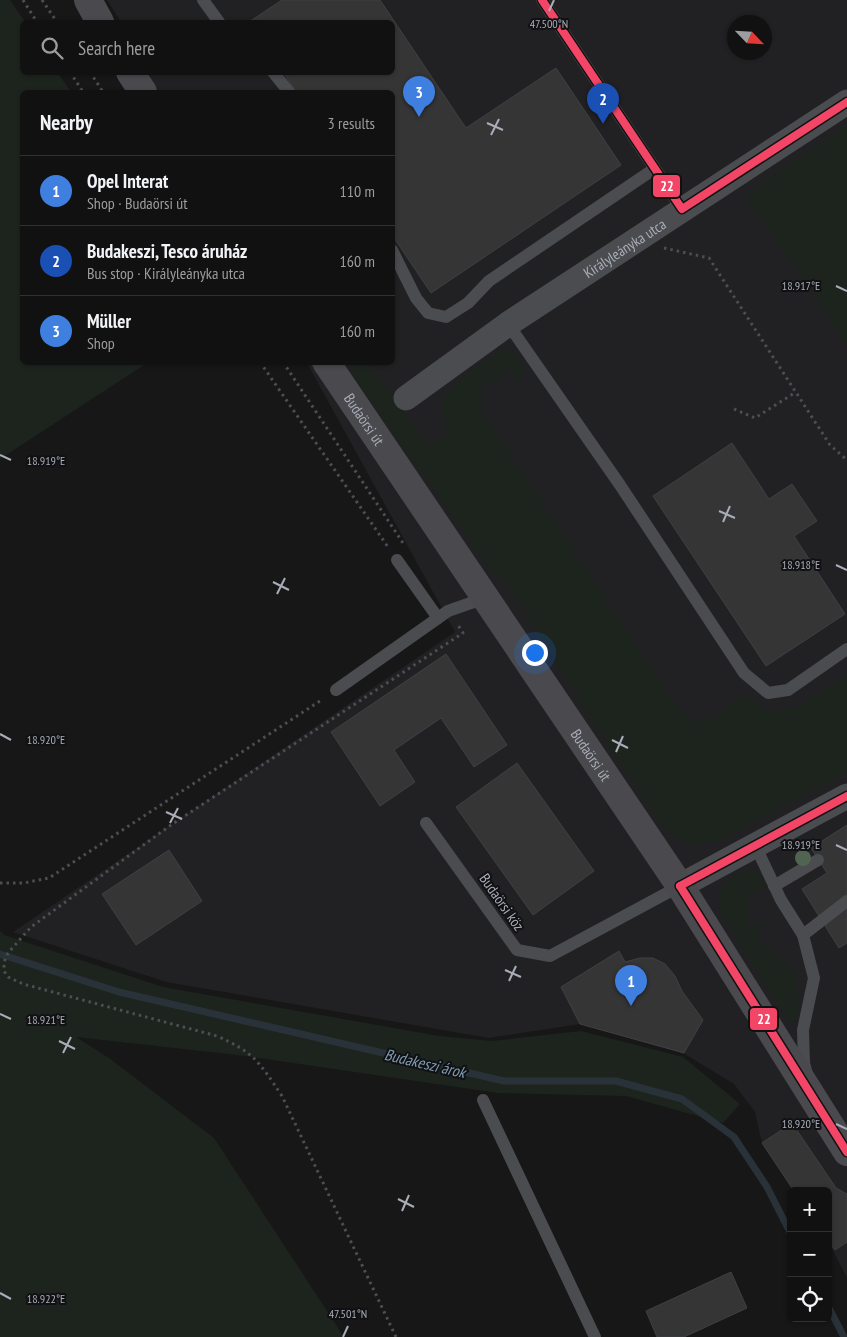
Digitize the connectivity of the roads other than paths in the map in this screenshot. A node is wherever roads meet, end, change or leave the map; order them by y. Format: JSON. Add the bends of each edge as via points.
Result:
{"nodes":[{"id":1,"x":88,"y":0,"type":"edge"},
{"id":2,"x":203,"y":0,"type":"edge"},
{"id":3,"x":542,"y":0,"type":"edge"},
{"id":4,"x":99,"y":20,"type":"edge"},
{"id":5,"x":218,"y":20,"type":"edge"},
{"id":6,"x":132,"y":75,"type":"edge"},
{"id":7,"x":276,"y":75,"type":"edge"},
{"id":8,"x":142,"y":90,"type":"edge"},
{"id":9,"x":288,"y":90,"type":"edge"},
{"id":10,"x":847,"y":102,"type":"edge"},
{"id":11,"x":654,"y":169,"type":"junction"},
{"id":12,"x":682,"y":209,"type":"junction"},
{"id":13,"x":395,"y":256,"type":"edge"},
{"id":14,"x":508,"y":324,"type":"junction"},
{"id":15,"x":328,"y":365,"type":"edge"},
{"id":16,"x":406,"y":398,"type":"dead end"},
{"id":17,"x":398,"y":560,"type":"road end"},
{"id":18,"x":485,"y":598,"type":"junction"},
{"id":19,"x":443,"y":615,"type":"junction"},
{"id":20,"x":847,"y":649,"type":"edge"},
{"id":21,"x":336,"y":690,"type":"road end"},
{"id":22,"x":847,"y":796,"type":"edge"},
{"id":23,"x":426,"y":823,"type":"dead end"},
{"id":24,"x":756,"y":847,"type":"junction"},
{"id":25,"x":818,"y":860,"type":"dead end"},
{"id":26,"x":680,"y":886,"type":"junction"},
{"id":27,"x":774,"y":886,"type":"junction"},
{"id":28,"x":847,"y":901,"type":"edge"},
{"id":29,"x":803,"y":934,"type":"junction"},
{"id":30,"x":483,"y":1100,"type":"dead end"},
{"id":31,"x":817,"y":1107,"type":"junction"},
{"id":32,"x":847,"y":1152,"type":"edge"},
{"id":33,"x":596,"y":1337,"type":"edge"}],
"edges":[{"from":1,"to":4,"type":"main road"},
{"from":2,"to":5,"type":"lane"},
{"from":3,"to":11,"type":"lane"},
{"from":6,"to":8,"type":"main road"},
{"from":7,"to":9,"type":"lane"},
{"from":10,"to":12,"type":"street","name":"Királyleányka utca"},
{"from":11,"to":12,"type":"lane"},
{"from":11,"to":13,"type":"lane","via":[[489,281],[468,303],[446,317],[428,313],[416,298]]},
{"from":12,"to":14,"type":"street","name":"Királyleányka utca"},
{"from":14,"to":16,"type":"street","name":"Királyleányka utca"},
{"from":14,"to":20,"type":"lane","via":[[620,485],[744,673],[768,693],[788,690]]},
{"from":15,"to":18,"type":"main road","name":"Budaörsi út"},
{"from":17,"to":19,"type":"lane"},
{"from":18,"to":19,"type":"lane"},
{"from":18,"to":26,"type":"main road","name":"Budaörsi út"},
{"from":19,"to":21,"type":"lane"},
{"from":22,"to":24,"type":"street"},
{"from":23,"to":26,"type":"lane","name":"Budaörsi köz","via":[[516,950],[550,956]]},
{"from":24,"to":26,"type":"street"},
{"from":24,"to":27,"type":"lane"},
{"from":25,"to":27,"type":"lane"},
{"from":26,"to":31,"type":"main road","name":"Budaörsi út"},
{"from":27,"to":29,"type":"lane"},
{"from":28,"to":29,"type":"lane"},
{"from":29,"to":31,"type":"lane","via":[[814,978],[803,1030],[804,1063]]},
{"from":30,"to":33,"type":"lane"},
{"from":31,"to":32,"type":"main road","name":"Budaörsi út"}]}
